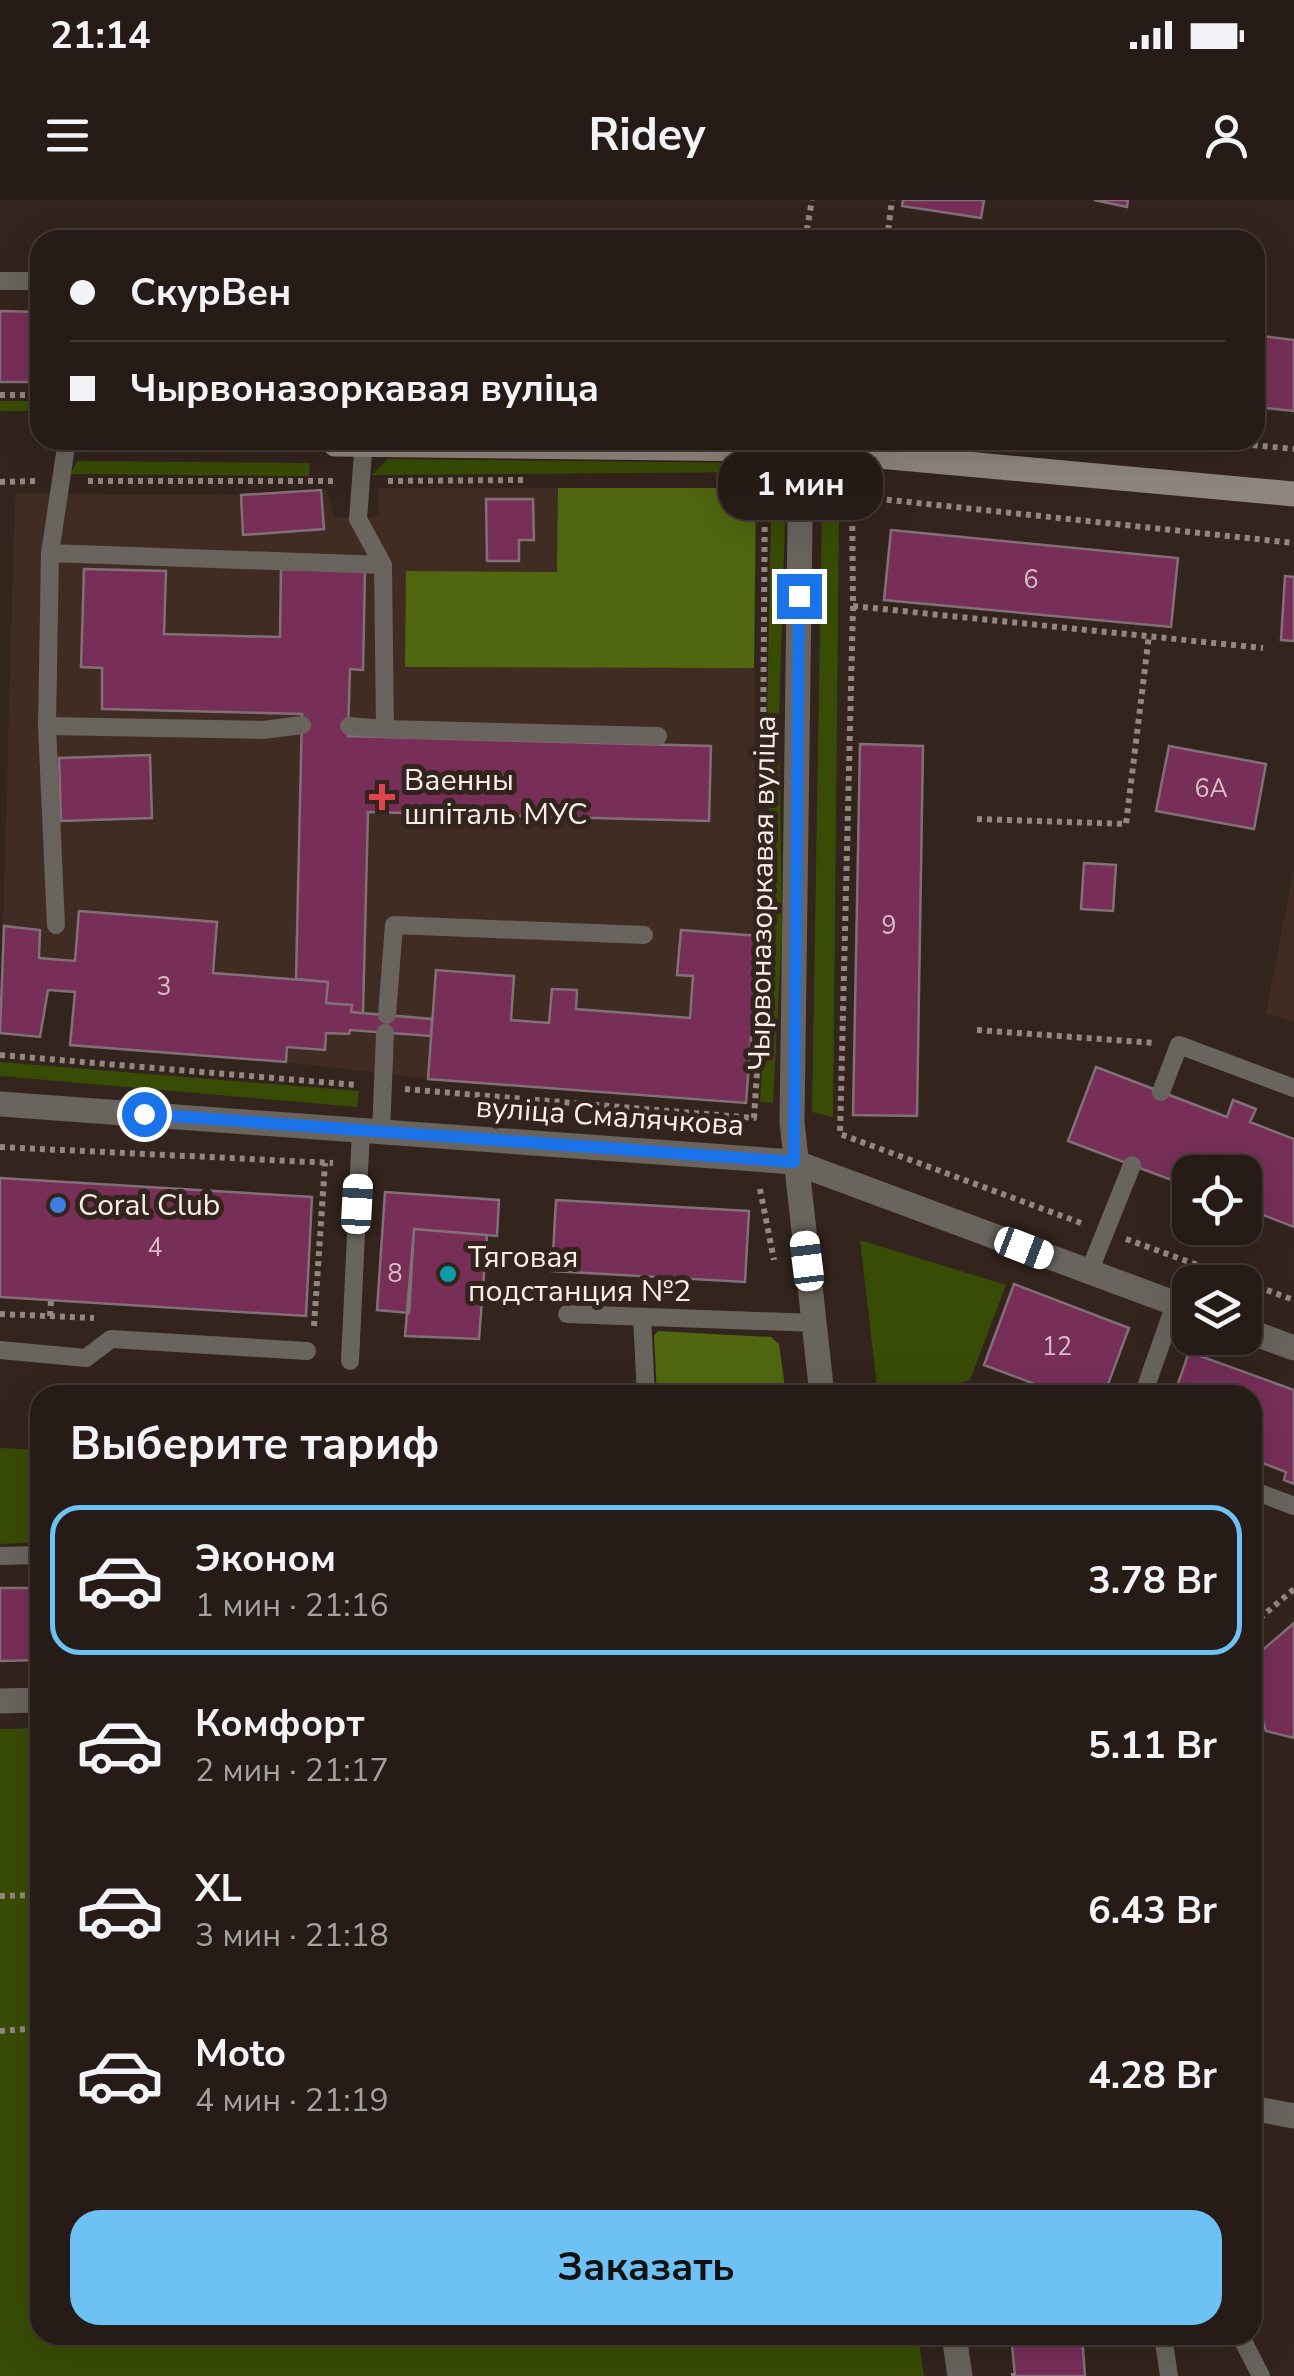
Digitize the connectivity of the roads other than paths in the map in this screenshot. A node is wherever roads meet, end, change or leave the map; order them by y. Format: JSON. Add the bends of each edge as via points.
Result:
{"nodes":[{"id":1,"x":0,"y":281,"type":"edge"},
{"id":2,"x":30,"y":282,"type":"edge"},
{"id":3,"x":65,"y":450,"type":"edge"},
{"id":4,"x":363,"y":450,"type":"edge"},
{"id":5,"x":759,"y":450,"type":"edge"},
{"id":6,"x":805,"y":451,"type":"junction"},
{"id":7,"x":1294,"y":494,"type":"edge"},
{"id":8,"x":50,"y":553,"type":"junction"},
{"id":9,"x":383,"y":565,"type":"junction"},
{"id":10,"x":47,"y":726,"type":"junction"},
{"id":11,"x":302,"y":726,"type":"dead end"},
{"id":12,"x":349,"y":726,"type":"dead end"},
{"id":13,"x":385,"y":729,"type":"junction"},
{"id":14,"x":658,"y":736,"type":"dead end"},
{"id":15,"x":56,"y":925,"type":"dead end"},
{"id":16,"x":644,"y":935,"type":"dead end"},
{"id":17,"x":1294,"y":1088,"type":"edge"},
{"id":18,"x":1161,"y":1092,"type":"dead end"},
{"id":19,"x":0,"y":1104,"type":"edge"},
{"id":20,"x":371,"y":1131,"type":"junction"},
{"id":21,"x":794,"y":1162,"type":"junction"},
{"id":22,"x":1132,"y":1165,"type":"dead end"},
{"id":23,"x":1089,"y":1272,"type":"junction"},
{"id":24,"x":1172,"y":1303,"type":"edge"},
{"id":25,"x":566,"y":1314,"type":"dead end"},
{"id":26,"x":642,"y":1317,"type":"junction"},
{"id":27,"x":815,"y":1323,"type":"junction"},
{"id":28,"x":1172,"y":1330,"type":"edge"},
{"id":29,"x":1262,"y":1336,"type":"edge"},
{"id":30,"x":1294,"y":1348,"type":"edge"},
{"id":31,"x":0,"y":1350,"type":"edge"},
{"id":32,"x":307,"y":1352,"type":"dead end"},
{"id":33,"x":350,"y":1361,"type":"dead end"},
{"id":34,"x":645,"y":1385,"type":"edge"},
{"id":35,"x":821,"y":1385,"type":"edge"},
{"id":36,"x":1148,"y":1385,"type":"edge"},
{"id":37,"x":1262,"y":1494,"type":"edge"},
{"id":38,"x":1294,"y":1506,"type":"edge"},
{"id":39,"x":30,"y":1554,"type":"edge"},
{"id":40,"x":0,"y":1556,"type":"edge"},
{"id":41,"x":30,"y":1700,"type":"edge"},
{"id":42,"x":0,"y":1701,"type":"edge"},
{"id":43,"x":1262,"y":2110,"type":"edge"},
{"id":44,"x":1294,"y":2116,"type":"edge"},
{"id":45,"x":955,"y":2345,"type":"edge"},
{"id":46,"x":1165,"y":2345,"type":"edge"},
{"id":47,"x":1245,"y":2345,"type":"edge"},
{"id":48,"x":960,"y":2376,"type":"edge"},
{"id":49,"x":1169,"y":2376,"type":"edge"},
{"id":50,"x":1261,"y":2376,"type":"edge"}],
"edges":[{"from":1,"to":2,"type":"lane"},
{"from":3,"to":8,"type":"lane"},
{"from":4,"to":9,"type":"lane","via":[[358,519]]},
{"from":5,"to":6,"type":"street"},
{"from":6,"to":7,"type":"street"},
{"from":6,"to":21,"type":"street","name":"Чырвоназоркавая вуліца"},
{"from":8,"to":9,"type":"lane"},
{"from":8,"to":10,"type":"lane"},
{"from":9,"to":13,"type":"lane"},
{"from":10,"to":11,"type":"lane"},
{"from":10,"to":15,"type":"lane"},
{"from":12,"to":13,"type":"lane"},
{"from":13,"to":14,"type":"lane"},
{"from":16,"to":20,"type":"lane","via":[[394,925]]},
{"from":17,"to":18,"type":"lane","via":[[1179,1045]]},
{"from":19,"to":20,"type":"street","name":"вуліца Смалячкова"},
{"from":20,"to":21,"type":"street","name":"вуліца Смалячкова"},
{"from":20,"to":33,"type":"lane","via":[[358,1165]]},
{"from":21,"to":23,"type":"street","name":"вуліца Смалячкова"},
{"from":21,"to":27,"type":"street","name":"Чырвоназоркавая вуліца"},
{"from":22,"to":23,"type":"lane"},
{"from":23,"to":24,"type":"street","name":"вуліца Смалячкова"},
{"from":25,"to":26,"type":"lane"},
{"from":26,"to":27,"type":"lane"},
{"from":26,"to":34,"type":"lane"},
{"from":27,"to":35,"type":"street","name":"Чырвоназоркавая вуліца"},
{"from":28,"to":36,"type":"lane"},
{"from":29,"to":30,"type":"street"},
{"from":31,"to":32,"type":"lane","via":[[86,1358],[111,1339]]},
{"from":37,"to":38,"type":"lane"},
{"from":39,"to":40,"type":"lane"},
{"from":41,"to":42,"type":"street"},
{"from":43,"to":44,"type":"street"},
{"from":45,"to":48,"type":"street"},
{"from":46,"to":49,"type":"lane"},
{"from":47,"to":50,"type":"lane"}]}
